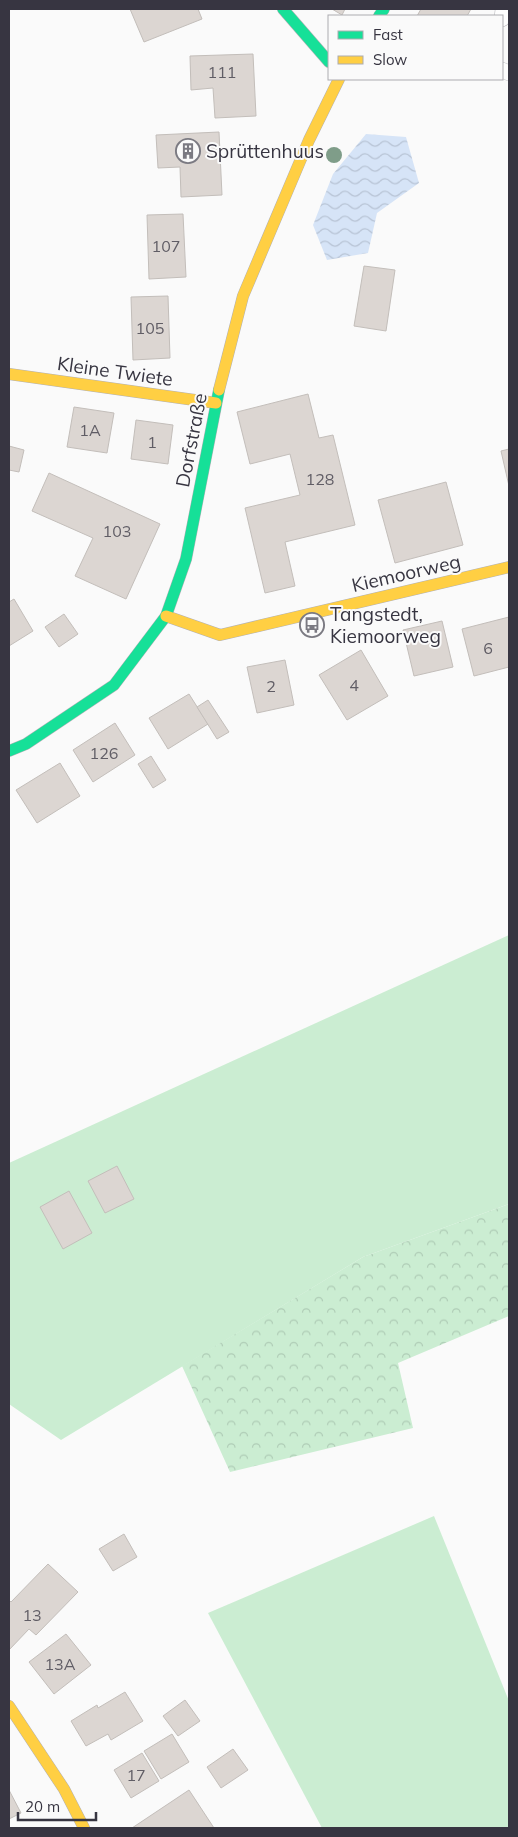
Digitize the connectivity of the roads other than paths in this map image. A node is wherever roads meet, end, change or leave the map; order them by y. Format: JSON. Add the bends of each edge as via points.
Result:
{"nodes":[{"id":1,"x":283,"y":9,"type":"edge"},
{"id":2,"x":328,"y":61,"type":"edge"},
{"id":3,"x":339,"y":80,"type":"edge"},
{"id":4,"x":9,"y":374,"type":"edge"},
{"id":5,"x":216,"y":403,"type":"junction"},
{"id":6,"x":509,"y":566,"type":"edge"},
{"id":7,"x":166,"y":616,"type":"junction"},
{"id":8,"x":9,"y":751,"type":"edge"},
{"id":9,"x":9,"y":1706,"type":"edge"},
{"id":10,"x":84,"y":1828,"type":"edge"}],
"edges":[{"from":1,"to":2,"type":"main road"},
{"from":3,"to":5,"type":"main road","name":"Dorfstraße","via":[[309,140],[243,296]]},
{"from":4,"to":5,"type":"main road","name":"Kleine Twiete"},
{"from":5,"to":7,"type":"main road","name":"Dorfstraße","via":[[186,559]]},
{"from":6,"to":7,"type":"main road","name":"Kiemoorweg","via":[[220,634]]},
{"from":7,"to":8,"type":"main road","name":"Dorfstraße","via":[[114,685],[26,744]]},
{"from":9,"to":10,"type":"main road","via":[[64,1790]]}]}
